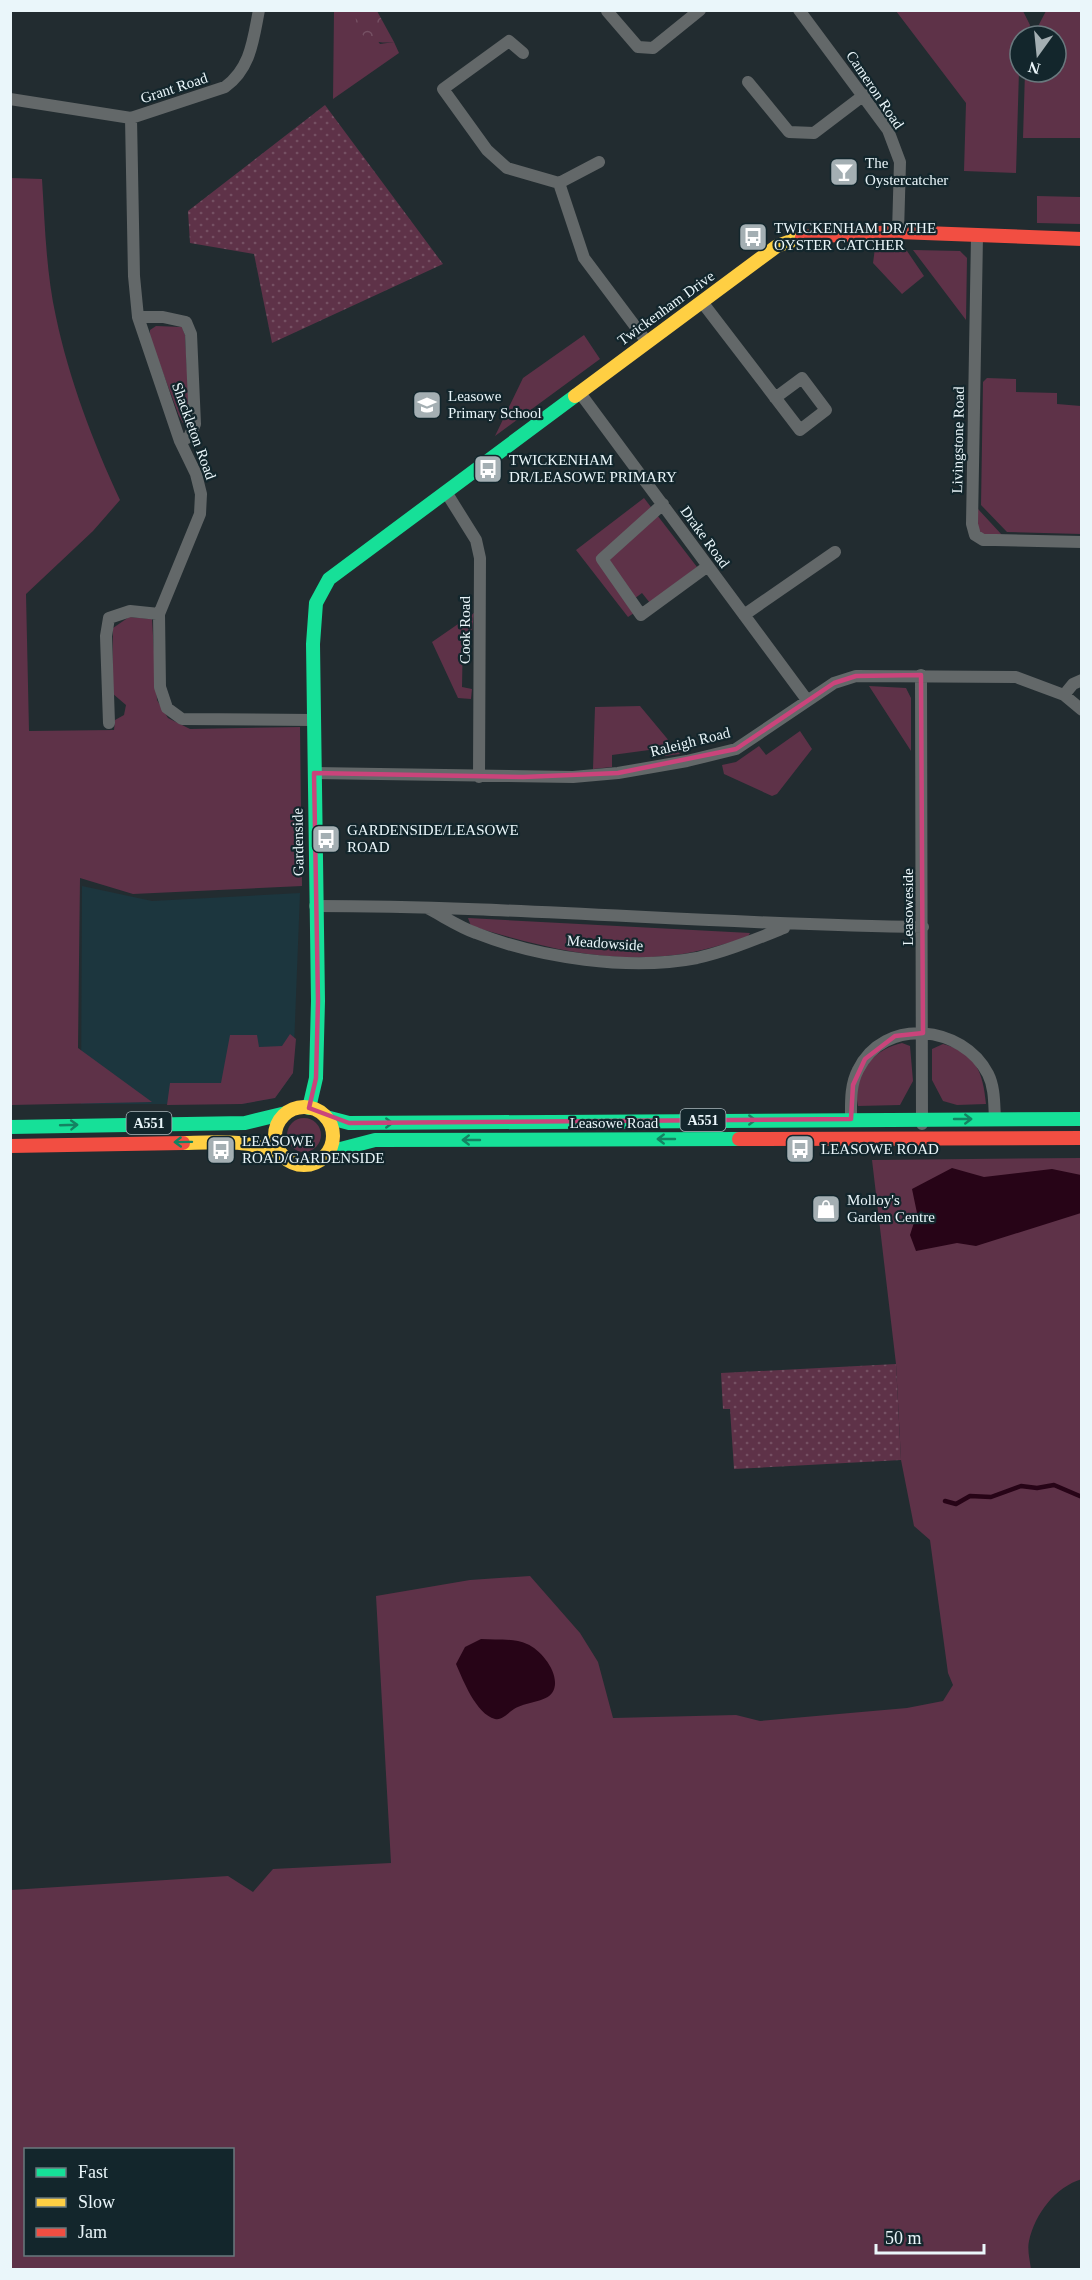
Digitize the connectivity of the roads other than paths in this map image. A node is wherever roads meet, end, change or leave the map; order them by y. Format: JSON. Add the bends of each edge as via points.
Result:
{"nodes":[{"id":1,"x":259,"y":10,"type":"edge"},
{"id":2,"x":700,"y":10,"type":"edge"},
{"id":3,"x":799,"y":10,"type":"edge"},
{"id":4,"x":607,"y":11,"type":"edge"},
{"id":5,"x":523,"y":53,"type":"dead end"},
{"id":6,"x":747,"y":82,"type":"dead end"},
{"id":7,"x":864,"y":95,"type":"junction"},
{"id":8,"x":10,"y":99,"type":"edge"},
{"id":9,"x":131,"y":118,"type":"junction"},
{"id":10,"x":599,"y":162,"type":"dead end"},
{"id":11,"x":559,"y":183,"type":"junction"},
{"id":12,"x":898,"y":232,"type":"junction"},
{"id":13,"x":977,"y":236,"type":"junction"},
{"id":14,"x":1082,"y":239,"type":"edge"},
{"id":15,"x":702,"y":302,"type":"junction"},
{"id":16,"x":138,"y":317,"type":"junction"},
{"id":17,"x":647,"y":342,"type":"junction"},
{"id":18,"x":580,"y":393,"type":"junction"},
{"id":19,"x":776,"y":398,"type":"dead end"},
{"id":20,"x":180,"y":441,"type":"junction"},
{"id":21,"x":446,"y":492,"type":"junction"},
{"id":22,"x":663,"y":504,"type":"junction"},
{"id":23,"x":1082,"y":542,"type":"edge"},
{"id":24,"x":835,"y":552,"type":"dead end"},
{"id":25,"x":708,"y":566,"type":"junction"},
{"id":26,"x":329,"y":579,"type":"joint"},
{"id":27,"x":159,"y":614,"type":"junction"},
{"id":28,"x":744,"y":615,"type":"junction"},
{"id":29,"x":921,"y":675,"type":"junction"},
{"id":30,"x":1082,"y":680,"type":"edge"},
{"id":31,"x":1064,"y":695,"type":"junction"},
{"id":32,"x":807,"y":699,"type":"junction"},
{"id":33,"x":1082,"y":710,"type":"edge"},
{"id":34,"x":312,"y":720,"type":"junction"},
{"id":35,"x":109,"y":723,"type":"dead end"},
{"id":36,"x":314,"y":773,"type":"junction"},
{"id":37,"x":479,"y":777,"type":"junction"},
{"id":38,"x":315,"y":906,"type":"junction"},
{"id":39,"x":423,"y":906,"type":"junction"},
{"id":40,"x":789,"y":926,"type":"junction"},
{"id":41,"x":923,"y":927,"type":"junction"},
{"id":42,"x":922,"y":1033,"type":"junction"},
{"id":43,"x":309,"y":1108,"type":"junction"},
{"id":44,"x":286,"y":1113,"type":"junction"},
{"id":45,"x":326,"y":1117,"type":"junction"},
{"id":46,"x":851,"y":1119,"type":"junction"},
{"id":47,"x":995,"y":1119,"type":"junction"},
{"id":48,"x":1082,"y":1119,"type":"edge"},
{"id":49,"x":922,"y":1120,"type":"junction"},
{"id":50,"x":10,"y":1127,"type":"edge"},
{"id":51,"x":922,"y":1138,"type":"junction"},
{"id":52,"x":1082,"y":1138,"type":"edge"},
{"id":53,"x":10,"y":1146,"type":"edge"},
{"id":54,"x":329,"y":1152,"type":"junction"},
{"id":55,"x":281,"y":1154,"type":"junction"}],
"edges":[{"from":1,"to":9,"type":"street","name":"Grant Road","via":[[249,59],[237,78],[225,87]]},
{"from":2,"to":4,"type":"street","via":[[653,48],[638,47]]},
{"from":3,"to":7,"type":"street","name":"Cameron Road"},
{"from":5,"to":11,"type":"street","via":[[509,41],[442,88],[487,150],[507,168]]},
{"from":6,"to":7,"type":"street","via":[[789,132],[814,133]]},
{"from":7,"to":12,"type":"street","name":"Cameron Road","via":[[888,130],[900,162]]},
{"from":8,"to":9,"type":"street","name":"Grant Road"},
{"from":9,"to":16,"type":"street","name":"Shackleton Road"},
{"from":10,"to":11,"type":"street"},
{"from":11,"to":17,"type":"street","via":[[584,258]]},
{"from":12,"to":13,"type":"main road","name":"Twickenham Drive"},
{"from":12,"to":15,"type":"main road","name":"Twickenham Drive","via":[[804,236],[777,246]]},
{"from":13,"to":14,"type":"main road","name":"Twickenham Drive"},
{"from":13,"to":23,"type":"street","name":"Livingstone Road","via":[[972,524],[975,535],[983,540]]},
{"from":15,"to":17,"type":"main road","name":"Twickenham Drive"},
{"from":15,"to":19,"type":"street"},
{"from":16,"to":20,"type":"street","name":"Shackleton Road"},
{"from":16,"to":20,"type":"street","via":[[186,322],[191,334],[195,424],[189,437]]},
{"from":17,"to":18,"type":"main road","name":"Twickenham Drive"},
{"from":18,"to":21,"type":"main road","name":"Twickenham Drive"},
{"from":18,"to":22,"type":"street","name":"Drake Road"},
{"from":20,"to":27,"type":"street","name":"Shackleton Road","via":[[196,474],[200,514]]},
{"from":21,"to":26,"type":"main road","name":"Twickenham Drive"},
{"from":21,"to":37,"type":"street","name":"Cook Road","via":[[476,540],[480,558]]},
{"from":22,"to":25,"type":"street","name":"Drake Road"},
{"from":22,"to":25,"type":"street","via":[[602,559],[641,615]]},
{"from":24,"to":28,"type":"street"},
{"from":25,"to":28,"type":"street","name":"Drake Road"},
{"from":26,"to":34,"type":"main road","name":"Gardenside","via":[[316,603]]},
{"from":27,"to":34,"type":"street","name":"Shackleton Road","via":[[160,687],[167,708],[182,719]]},
{"from":27,"to":35,"type":"street","via":[[130,611],[110,618],[106,636]]},
{"from":28,"to":32,"type":"street","name":"Drake Road"},
{"from":29,"to":31,"type":"street","name":"Raleigh Road","via":[[1016,677]]},
{"from":29,"to":32,"type":"street","name":"Raleigh Road","via":[[856,676],[834,682]]},
{"from":29,"to":41,"type":"street","name":"Leasoweside"},
{"from":30,"to":31,"type":"street","via":[[1072,684]]},
{"from":31,"to":33,"type":"street","name":"Raleigh Road"},
{"from":32,"to":37,"type":"street","name":"Raleigh Road","via":[[736,749],[687,761],[607,774]]},
{"from":34,"to":36,"type":"main road","name":"Gardenside"},
{"from":36,"to":37,"type":"street","name":"Raleigh Road"},
{"from":36,"to":38,"type":"main road","name":"Gardenside"},
{"from":38,"to":39,"type":"street","name":"Meadowside"},
{"from":38,"to":43,"type":"main road","name":"Gardenside","via":[[316,1078]]},
{"from":39,"to":40,"type":"street","name":"Meadowside"},
{"from":39,"to":40,"type":"street","name":"Meadowside","via":[[486,936],[550,954],[609,961],[696,958]]},
{"from":40,"to":41,"type":"street","name":"Meadowside"},
{"from":41,"to":42,"type":"street","name":"Leasoweside"},
{"from":42,"to":46,"type":"street","via":[[895,1036],[865,1059],[853,1085]]},
{"from":42,"to":47,"type":"street","via":[[945,1037],[970,1050],[993,1086]]},
{"from":42,"to":49,"type":"street","name":"Leasoweside"},
{"from":43,"to":44,"type":"main road"},
{"from":43,"to":45,"type":"main road"},
{"from":50,"to":44,"type":"main road","number":"A551","one_way":true,"via":[[245,1123]]},
{"from":44,"to":55,"type":"main road","via":[[275,1131]]},
{"from":45,"to":46,"type":"main road","name":"Leasowe Road","number":"A551","one_way":true,"via":[[349,1123]]},
{"from":45,"to":54,"type":"main road","via":[[333,1133]]},
{"from":46,"to":49,"type":"main road","name":"Leasowe Road","number":"A551"},
{"from":47,"to":48,"type":"main road","name":"Leasowe Road","number":"A551"},
{"from":49,"to":47,"type":"main road","name":"Leasowe Road","number":"A551","one_way":true},
{"from":49,"to":51,"type":"street","name":"Leasoweside"},
{"from":51,"to":52,"type":"main road","name":"Leasowe Road","number":"A551"},
{"from":51,"to":54,"type":"main road","name":"Leasowe Road","number":"A551","one_way":true,"via":[[375,1140]]},
{"from":55,"to":53,"type":"main road","number":"A551","one_way":true,"via":[[245,1142]]},
{"from":54,"to":55,"type":"main road","via":[[306,1165],[289,1161]]}]}
